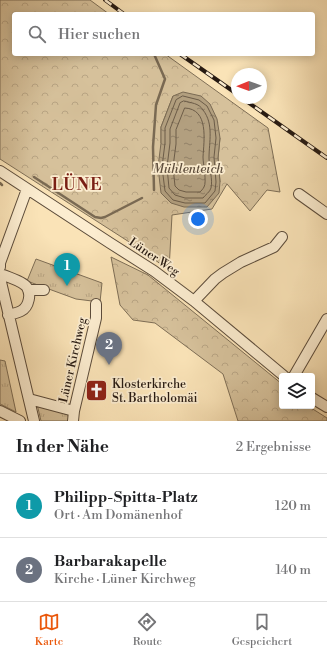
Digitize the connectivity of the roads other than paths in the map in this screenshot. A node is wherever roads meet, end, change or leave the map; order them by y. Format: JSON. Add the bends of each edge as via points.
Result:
{"nodes":[{"id":1,"x":0,"y":171,"type":"edge"},
{"id":2,"x":27,"y":189,"type":"junction"},
{"id":3,"x":299,"y":194,"type":"dead end"},
{"id":4,"x":327,"y":214,"type":"edge"},
{"id":5,"x":282,"y":237,"type":"dead end"},
{"id":6,"x":0,"y":266,"type":"edge"},
{"id":7,"x":0,"y":274,"type":"edge"},
{"id":8,"x":0,"y":278,"type":"edge"},
{"id":9,"x":28,"y":290,"type":"junction"},
{"id":10,"x":44,"y":290,"type":"dead end"},
{"id":11,"x":194,"y":301,"type":"junction"},
{"id":12,"x":96,"y":304,"type":"dead end"},
{"id":13,"x":8,"y":315,"type":"junction"},
{"id":14,"x":327,"y":319,"type":"edge"},
{"id":15,"x":280,"y":373,"type":"edge"},
{"id":16,"x":296,"y":373,"type":"edge"},
{"id":17,"x":28,"y":399,"type":"junction"},
{"id":18,"x":315,"y":400,"type":"edge"},
{"id":19,"x":327,"y":407,"type":"edge"},
{"id":20,"x":0,"y":411,"type":"edge"},
{"id":21,"x":74,"y":416,"type":"edge"},
{"id":22,"x":20,"y":421,"type":"edge"},
{"id":23,"x":34,"y":421,"type":"edge"}],
"edges":[{"from":1,"to":2,"type":"street","name":"Lüner Weg"},
{"from":2,"to":6,"type":"street"},
{"from":2,"to":11,"type":"street","name":"Lüner Weg","via":[[154,271]]},
{"from":3,"to":4,"type":"street"},
{"from":5,"to":11,"type":"street","via":[[274,247],[222,273]]},
{"from":7,"to":9,"type":"street","via":[[25,285]]},
{"from":8,"to":13,"type":"street"},
{"from":9,"to":10,"type":"street"},
{"from":9,"to":13,"type":"street","via":[[27,305],[22,311]]},
{"from":11,"to":15,"type":"street","name":"Lüner Weg"},
{"from":12,"to":21,"type":"street","name":"Lüner Kirchweg","via":[[96,318]]},
{"from":13,"to":17,"type":"street"},
{"from":14,"to":16,"type":"street"},
{"from":17,"to":21,"type":"street"},
{"from":17,"to":23,"type":"street"},
{"from":18,"to":19,"type":"street"},
{"from":20,"to":22,"type":"street"}]}
